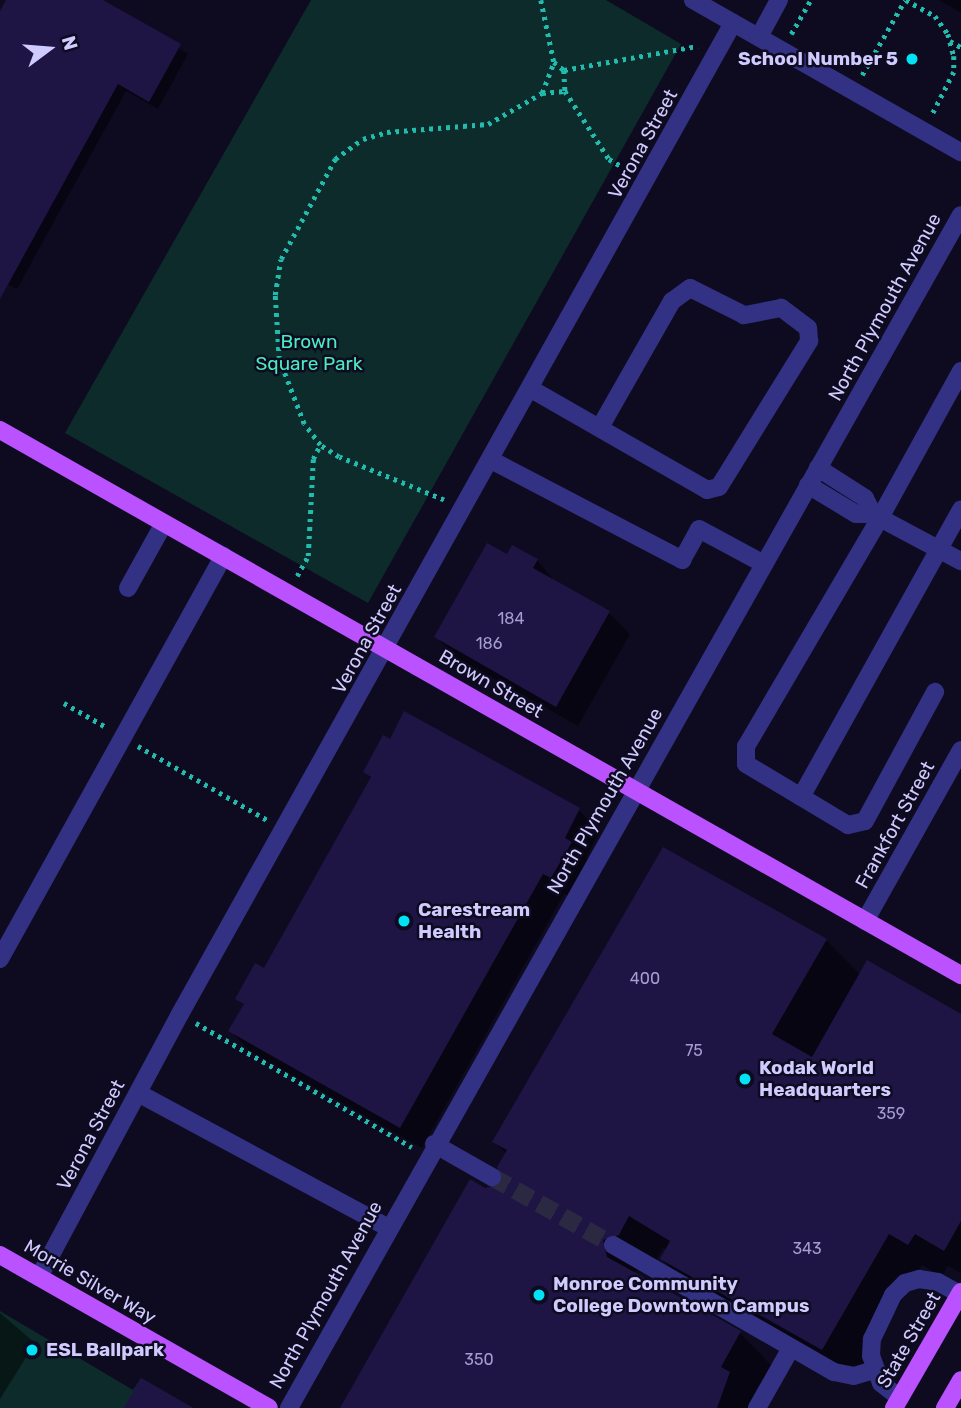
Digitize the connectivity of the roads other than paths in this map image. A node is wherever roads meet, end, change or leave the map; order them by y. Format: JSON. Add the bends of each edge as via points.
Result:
{"nodes":[{"id":1,"x":694,"y":0,"type":"edge"},
{"id":2,"x":779,"y":0,"type":"edge"},
{"id":3,"x":733,"y":23,"type":"junction"},
{"id":4,"x":758,"y":37,"type":"junction"},
{"id":5,"x":961,"y":152,"type":"edge"},
{"id":6,"x":961,"y":215,"type":"edge"},
{"id":7,"x":961,"y":371,"type":"edge"},
{"id":8,"x":531,"y":389,"type":"junction"},
{"id":9,"x":600,"y":427,"type":"junction"},
{"id":10,"x":0,"y":430,"type":"edge"},
{"id":11,"x":491,"y":460,"type":"junction"},
{"id":12,"x":818,"y":468,"type":"junction"},
{"id":13,"x":808,"y":485,"type":"junction"},
{"id":14,"x":961,"y":509,"type":"edge"},
{"id":15,"x":876,"y":516,"type":"junction"},
{"id":16,"x":164,"y":523,"type":"junction"},
{"id":17,"x":938,"y":548,"type":"junction"},
{"id":18,"x":223,"y":556,"type":"junction"},
{"id":19,"x":961,"y":561,"type":"edge"},
{"id":20,"x":764,"y":564,"type":"junction"},
{"id":21,"x":128,"y":588,"type":"dead end"},
{"id":22,"x":386,"y":649,"type":"junction"},
{"id":23,"x":935,"y":692,"type":"dead end"},
{"id":24,"x":961,"y":750,"type":"edge"},
{"id":25,"x":636,"y":790,"type":"junction"},
{"id":26,"x":801,"y":797,"type":"junction"},
{"id":27,"x":865,"y":920,"type":"junction"},
{"id":28,"x":0,"y":959,"type":"edge"},
{"id":29,"x":961,"y":975,"type":"edge"},
{"id":30,"x":138,"y":1093,"type":"junction"},
{"id":31,"x":430,"y":1150,"type":"junction"},
{"id":32,"x":492,"y":1177,"type":"tunnel mouth"},
{"id":33,"x":387,"y":1227,"type":"junction"},
{"id":34,"x":613,"y":1245,"type":"tunnel mouth"},
{"id":35,"x":0,"y":1255,"type":"edge"},
{"id":36,"x":40,"y":1277,"type":"junction"},
{"id":37,"x":960,"y":1293,"type":"edge"},
{"id":38,"x":791,"y":1348,"type":"junction"},
{"id":39,"x":874,"y":1370,"type":"junction"},
{"id":40,"x":961,"y":1380,"type":"edge"},
{"id":41,"x":897,"y":1403,"type":"edge"},
{"id":42,"x":269,"y":1408,"type":"edge"},
{"id":43,"x":289,"y":1408,"type":"edge"},
{"id":44,"x":757,"y":1408,"type":"edge"},
{"id":45,"x":945,"y":1408,"type":"edge"}],
"edges":[{"from":1,"to":3,"type":"street"},
{"from":2,"to":4,"type":"street"},
{"from":3,"to":4,"type":"street"},
{"from":3,"to":8,"type":"street","name":"Verona Street"},
{"from":4,"to":5,"type":"street"},
{"from":6,"to":12,"type":"street","name":"North Plymouth Avenue"},
{"from":7,"to":15,"type":"street"},
{"from":8,"to":9,"type":"street"},
{"from":8,"to":11,"type":"street","name":"Verona Street"},
{"from":9,"to":9,"type":"street","via":[[707,490],[719,487],[809,341],[808,328],[781,308],[744,315],[690,288],[672,301]]},
{"from":10,"to":16,"type":"main road","name":"Brown Street"},
{"from":11,"to":20,"type":"street","via":[[682,560],[699,529]]},
{"from":11,"to":22,"type":"street","name":"Verona Street"},
{"from":12,"to":13,"type":"street","name":"North Plymouth Avenue"},
{"from":12,"to":15,"type":"street","via":[[865,498]]},
{"from":13,"to":15,"type":"street","via":[[856,514]]},
{"from":13,"to":20,"type":"street","name":"North Plymouth Avenue"},
{"from":14,"to":17,"type":"street"},
{"from":15,"to":17,"type":"street"},
{"from":15,"to":26,"type":"street","via":[[746,746],[746,764]]},
{"from":16,"to":18,"type":"main road","name":"Brown Street"},
{"from":16,"to":21,"type":"street"},
{"from":17,"to":19,"type":"street"},
{"from":17,"to":26,"type":"street"},
{"from":18,"to":22,"type":"main road","name":"Brown Street"},
{"from":18,"to":28,"type":"street"},
{"from":20,"to":25,"type":"street","name":"North Plymouth Avenue"},
{"from":22,"to":25,"type":"main road","name":"Brown Street"},
{"from":22,"to":30,"type":"street","name":"Verona Street"},
{"from":23,"to":26,"type":"street","via":[[865,821],[848,825]]},
{"from":24,"to":27,"type":"street","name":"Frankfort Street"},
{"from":25,"to":27,"type":"main road","name":"Brown Street"},
{"from":25,"to":31,"type":"street","name":"North Plymouth Avenue"},
{"from":27,"to":29,"type":"main road","name":"Brown Street"},
{"from":30,"to":33,"type":"street"},
{"from":30,"to":36,"type":"street","name":"Verona Street"},
{"from":31,"to":32,"type":"street"},
{"from":31,"to":33,"type":"street","name":"North Plymouth Avenue"},
{"from":33,"to":43,"type":"street","name":"North Plymouth Avenue"},
{"from":34,"to":38,"type":"street"},
{"from":35,"to":36,"type":"main road","name":"Morrie Silver Way"},
{"from":36,"to":42,"type":"main road","name":"Morrie Silver Way"},
{"from":37,"to":39,"type":"street","via":[[928,1280],[911,1280],[898,1289],[872,1339]]},
{"from":37,"to":41,"type":"main road","name":"State Street"},
{"from":38,"to":39,"type":"street","via":[[840,1374]]},
{"from":38,"to":44,"type":"street"},
{"from":39,"to":41,"type":"street"},
{"from":40,"to":45,"type":"main road"}]}
